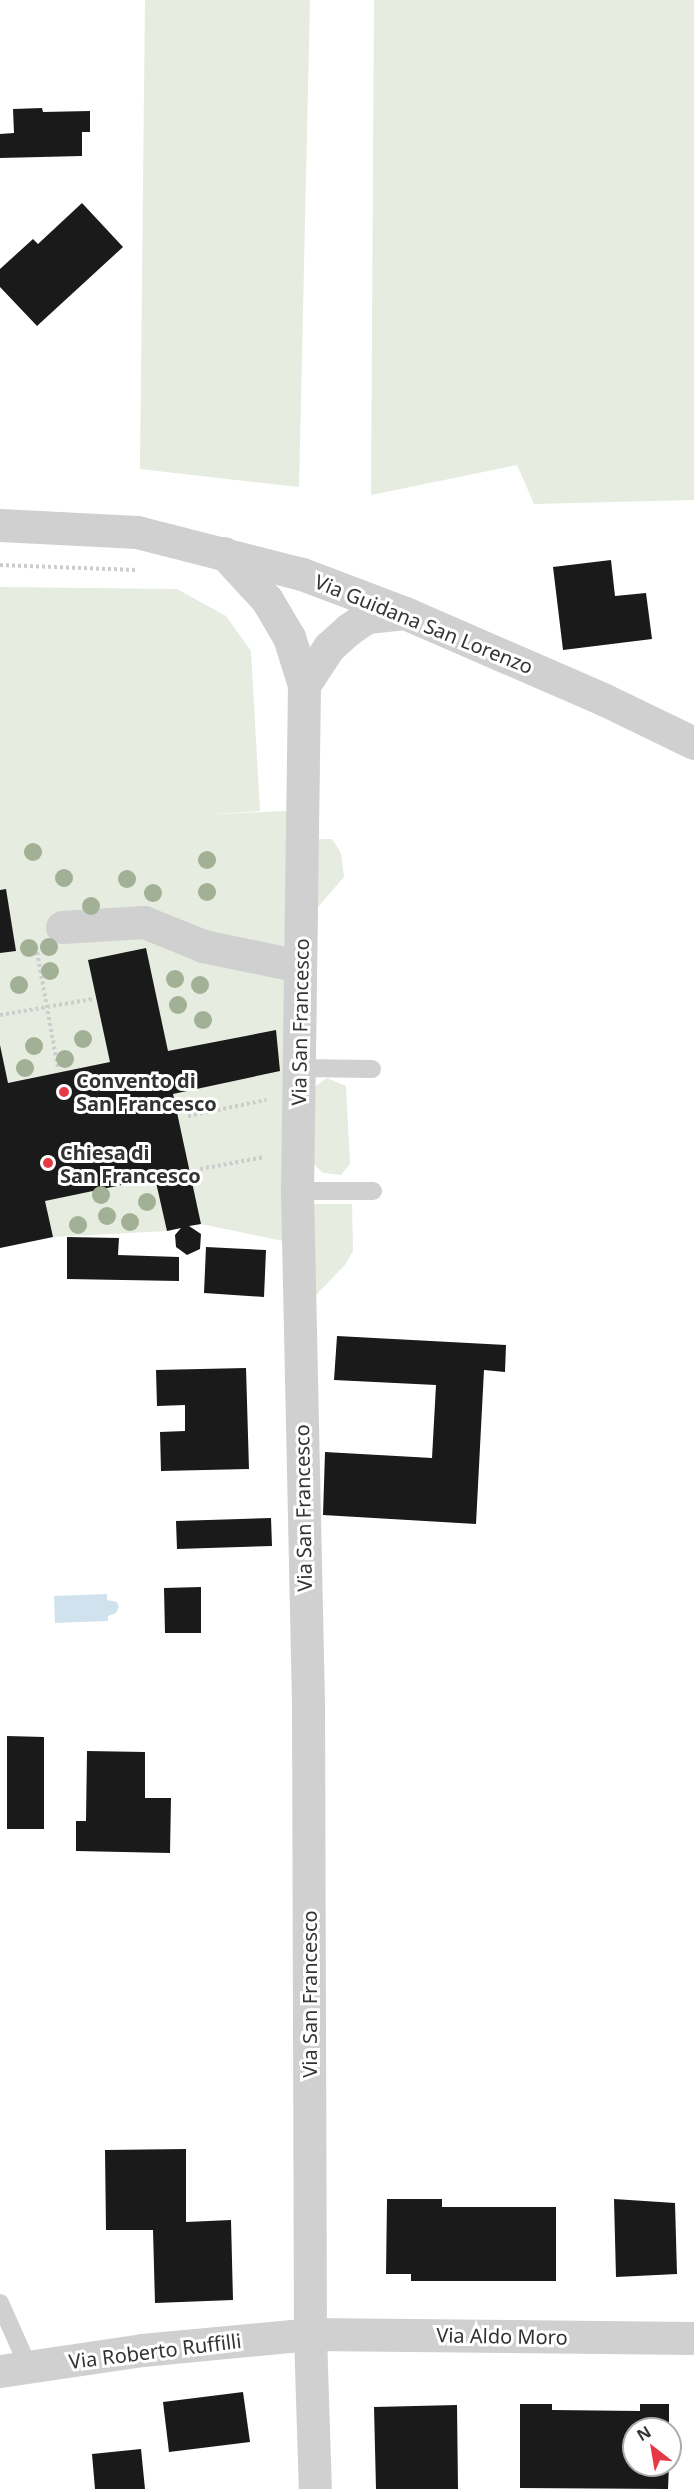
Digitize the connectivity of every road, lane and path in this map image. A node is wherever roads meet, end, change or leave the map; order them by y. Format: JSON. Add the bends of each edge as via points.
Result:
{"nodes":[{"id":1,"x":0,"y":525,"type":"edge"},
{"id":2,"x":224,"y":553,"type":"junction"},
{"id":3,"x":405,"y":613,"type":"junction"},
{"id":4,"x":304,"y":685,"type":"junction"},
{"id":5,"x":694,"y":743,"type":"edge"},
{"id":6,"x":49,"y":935,"type":"joint"},
{"id":7,"x":300,"y":966,"type":"junction"},
{"id":8,"x":93,"y":999,"type":"dead end"},
{"id":9,"x":47,"y":1007,"type":"junction"},
{"id":10,"x":0,"y":1015,"type":"edge"},
{"id":11,"x":58,"y":1069,"type":"dead end"},
{"id":12,"x":372,"y":1069,"type":"dead end"},
{"id":13,"x":299,"y":1081,"type":"junction"},
{"id":14,"x":188,"y":1116,"type":"dead end"},
{"id":15,"x":298,"y":1151,"type":"junction"},
{"id":16,"x":200,"y":1169,"type":"dead end"},
{"id":17,"x":297,"y":1191,"type":"junction"},
{"id":18,"x":373,"y":1191,"type":"dead end"},
{"id":19,"x":0,"y":2303,"type":"edge"},
{"id":20,"x":310,"y":2334,"type":"junction"},
{"id":21,"x":694,"y":2338,"type":"edge"},
{"id":22,"x":14,"y":2369,"type":"edge"},
{"id":23,"x":315,"y":2489,"type":"edge"}],
"edges":[{"from":1,"to":2,"type":"street","name":"Via Guidana San Lorenzo","via":[[137,531]]},
{"from":2,"to":3,"type":"street","name":"Via Guidana San Lorenzo","via":[[302,574]]},
{"from":2,"to":4,"type":"street","name":"Via San Francesco","via":[[267,600],[290,638]]},
{"from":3,"to":4,"type":"street","via":[[367,617],[349,629],[329,647]]},
{"from":3,"to":5,"type":"street","name":"Via Guidana San Lorenzo"},
{"from":4,"to":7,"type":"street","name":"Via San Francesco"},
{"from":6,"to":7,"type":"street","via":[[144,922],[203,946]]},
{"from":6,"to":9,"type":"path"},
{"from":7,"to":13,"type":"street","name":"Via San Francesco"},
{"from":8,"to":9,"type":"path"},
{"from":9,"to":10,"type":"path"},
{"from":9,"to":11,"type":"path"},
{"from":12,"to":13,"type":"lane"},
{"from":13,"to":14,"type":"path"},
{"from":13,"to":15,"type":"street","name":"Via San Francesco"},
{"from":15,"to":16,"type":"path"},
{"from":15,"to":17,"type":"street","name":"Via San Francesco"},
{"from":17,"to":18,"type":"lane"},
{"from":17,"to":20,"type":"street","name":"Via San Francesco","via":[[308,1703]]},
{"from":19,"to":22,"type":"lane"},
{"from":20,"to":21,"type":"street","name":"Via Aldo Moro"},
{"from":20,"to":22,"type":"street","name":"Via Roberto Ruffilli","via":[[142,2350]]},
{"from":20,"to":23,"type":"street","name":"Via San Francesco"}]}
